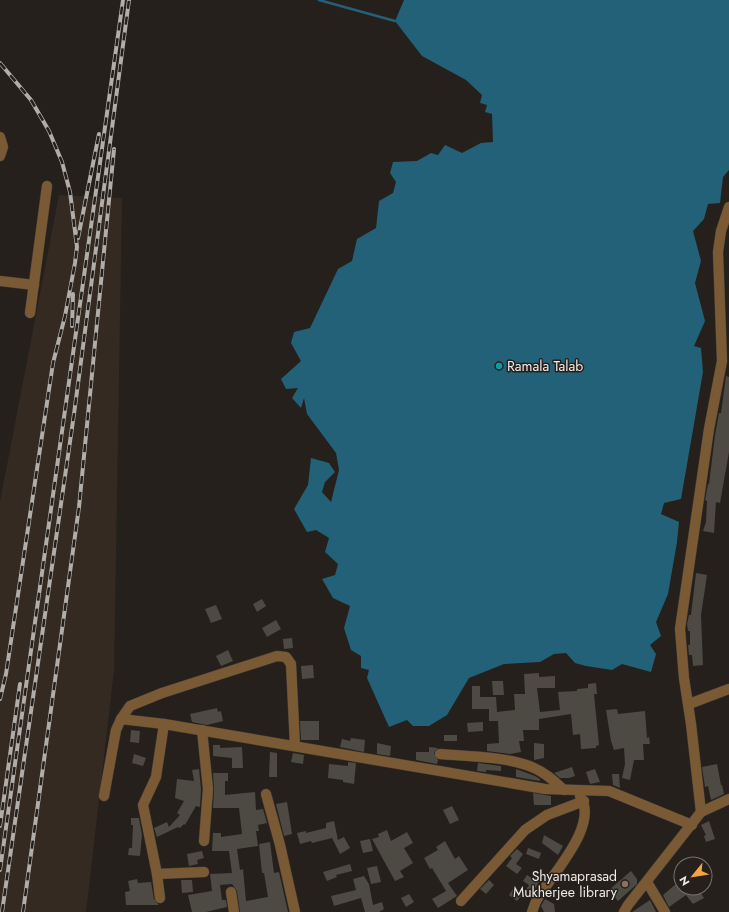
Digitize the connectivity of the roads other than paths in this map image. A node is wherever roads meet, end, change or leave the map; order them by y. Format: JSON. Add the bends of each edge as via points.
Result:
{"nodes":[{"id":1,"x":0,"y":137,"type":"edge"},
{"id":2,"x":0,"y":156,"type":"edge"},
{"id":3,"x":47,"y":186,"type":"dead end"},
{"id":4,"x":729,"y":207,"type":"edge"},
{"id":5,"x":725,"y":230,"type":"edge"},
{"id":6,"x":0,"y":281,"type":"edge"},
{"id":7,"x":34,"y":284,"type":"junction"},
{"id":8,"x":30,"y":312,"type":"dead end"},
{"id":9,"x":729,"y":688,"type":"edge"},
{"id":10,"x":689,"y":704,"type":"junction"},
{"id":11,"x":121,"y":719,"type":"junction"},
{"id":12,"x":164,"y":724,"type":"junction"},
{"id":13,"x":202,"y":730,"type":"junction"},
{"id":14,"x":295,"y":746,"type":"junction"},
{"id":15,"x":440,"y":754,"type":"dead end"},
{"id":16,"x":564,"y":790,"type":"junction"},
{"id":17,"x":578,"y":791,"type":"junction"},
{"id":18,"x":266,"y":794,"type":"dead end"},
{"id":19,"x":104,"y":796,"type":"dead end"},
{"id":20,"x":729,"y":799,"type":"edge"},
{"id":21,"x":584,"y":801,"type":"junction"},
{"id":22,"x":701,"y":812,"type":"junction"},
{"id":23,"x":692,"y":825,"type":"junction"},
{"id":24,"x":204,"y":841,"type":"dead end"},
{"id":25,"x":204,"y":872,"type":"dead end"},
{"id":26,"x":157,"y":874,"type":"junction"},
{"id":27,"x":647,"y":882,"type":"junction"},
{"id":28,"x":231,"y":892,"type":"dead end"},
{"id":29,"x":160,"y":898,"type":"dead end"},
{"id":30,"x":461,"y":901,"type":"dead end"},
{"id":31,"x":533,"y":911,"type":"edge"},
{"id":32,"x":234,"y":912,"type":"edge"},
{"id":33,"x":295,"y":912,"type":"edge"},
{"id":34,"x":624,"y":912,"type":"edge"},
{"id":35,"x":664,"y":912,"type":"edge"}],
"edges":[{"from":1,"to":2,"type":"street","via":[[3,148]]},
{"from":3,"to":7,"type":"street"},
{"from":4,"to":5,"type":"street"},
{"from":5,"to":10,"type":"street","via":[[718,252],[722,361],[709,429],[680,629]]},
{"from":6,"to":7,"type":"street"},
{"from":7,"to":8,"type":"street"},
{"from":9,"to":10,"type":"street"},
{"from":10,"to":22,"type":"street"},
{"from":11,"to":12,"type":"street"},
{"from":11,"to":14,"type":"street","via":[[125,711],[137,702],[281,656],[286,657],[290,664]]},
{"from":11,"to":19,"type":"street","via":[[116,730]]},
{"from":12,"to":13,"type":"street"},
{"from":12,"to":26,"type":"street","via":[[156,777],[143,805]]},
{"from":13,"to":14,"type":"street"},
{"from":13,"to":24,"type":"street","via":[[208,789]]},
{"from":14,"to":16,"type":"street","via":[[545,789]]},
{"from":15,"to":16,"type":"street","via":[[511,761],[533,767],[549,776]]},
{"from":16,"to":17,"type":"street"},
{"from":17,"to":21,"type":"street"},
{"from":17,"to":23,"type":"street","via":[[609,791]]},
{"from":18,"to":33,"type":"street"},
{"from":20,"to":22,"type":"street"},
{"from":21,"to":30,"type":"street","via":[[547,815],[525,830]]},
{"from":21,"to":31,"type":"street","via":[[584,820],[573,848],[537,899]]},
{"from":22,"to":23,"type":"street"},
{"from":23,"to":27,"type":"street"},
{"from":25,"to":26,"type":"street"},
{"from":26,"to":29,"type":"street"},
{"from":27,"to":34,"type":"street"},
{"from":27,"to":35,"type":"street"},
{"from":28,"to":32,"type":"street"}]}
